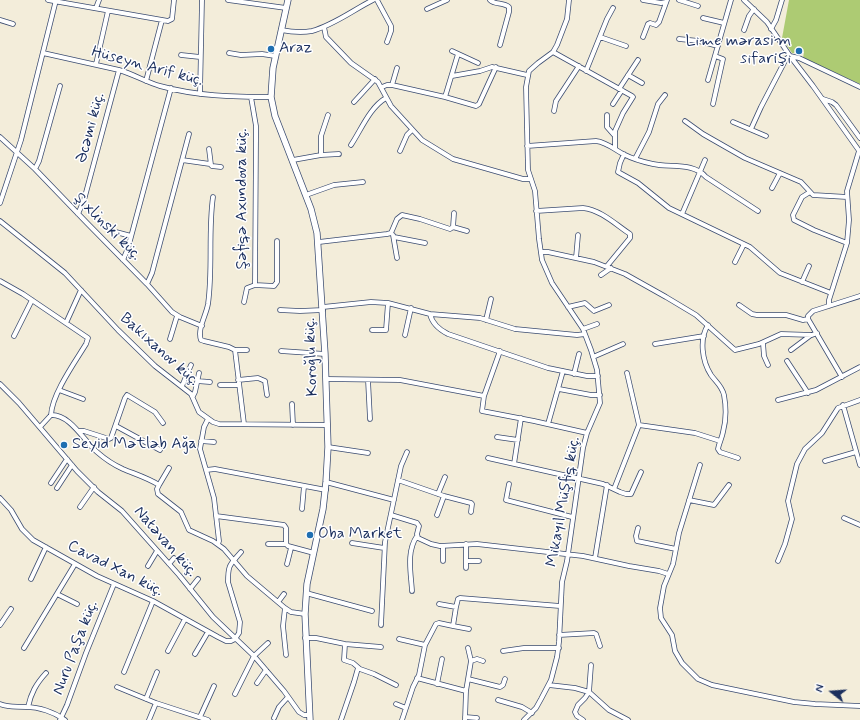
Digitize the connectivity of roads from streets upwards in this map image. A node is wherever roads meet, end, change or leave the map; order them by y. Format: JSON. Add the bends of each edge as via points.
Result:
{"nodes":[{"id":1,"x":48,"y":0,"type":"edge"},
{"id":2,"x":99,"y":0,"type":"edge"},
{"id":3,"x":174,"y":0,"type":"edge"},
{"id":4,"x":202,"y":0,"type":"edge"},
{"id":5,"x":228,"y":0,"type":"edge"},
{"id":6,"x":288,"y":0,"type":"edge"},
{"id":7,"x":373,"y":0,"type":"edge"},
{"id":8,"x":377,"y":0,"type":"edge"},
{"id":9,"x":447,"y":0,"type":"edge"},
{"id":10,"x":490,"y":0,"type":"edge"},
{"id":11,"x":569,"y":0,"type":"edge"},
{"id":12,"x":643,"y":0,"type":"edge"},
{"id":13,"x":679,"y":0,"type":"edge"},
{"id":14,"x":731,"y":0,"type":"edge"},
{"id":15,"x":744,"y":0,"type":"edge"},
{"id":16,"x":782,"y":0,"type":"edge"},
{"id":17,"x":56,"y":1,"type":"edge"},
{"id":18,"x":667,"y":1,"type":"edge"},
{"id":19,"x":506,"y":2,"type":"edge"},
{"id":20,"x":698,"y":6,"type":"dead end"},
{"id":21,"x":96,"y":8,"type":"junction"},
{"id":22,"x":286,"y":8,"type":"junction"},
{"id":23,"x":613,"y":8,"type":"dead end"},
{"id":24,"x":427,"y":9,"type":"dead end"},
{"id":25,"x":754,"y":10,"type":"junction"},
{"id":26,"x":108,"y":11,"type":"junction"},
{"id":27,"x":703,"y":18,"type":"dead end"},
{"id":28,"x":0,"y":20,"type":"edge"},
{"id":29,"x":162,"y":20,"type":"junction"},
{"id":30,"x":724,"y":23,"type":"junction"},
{"id":31,"x":12,"y":24,"type":"dead end"},
{"id":32,"x":324,"y":27,"type":"junction"},
{"id":33,"x":771,"y":29,"type":"junction"},
{"id":34,"x":281,"y":30,"type":"junction"},
{"id":35,"x":744,"y":30,"type":"dead end"},
{"id":36,"x":600,"y":36,"type":"junction"},
{"id":37,"x":643,"y":37,"type":"dead end"},
{"id":38,"x":678,"y":39,"type":"dead end"},
{"id":39,"x":387,"y":42,"type":"dead end"},
{"id":40,"x":500,"y":45,"type":"dead end"},
{"id":41,"x":626,"y":46,"type":"dead end"},
{"id":42,"x":718,"y":46,"type":"junction"},
{"id":43,"x":452,"y":51,"type":"dead end"},
{"id":44,"x":553,"y":52,"type":"junction"},
{"id":45,"x":42,"y":53,"type":"junction"},
{"id":46,"x":229,"y":53,"type":"dead end"},
{"id":47,"x":458,"y":54,"type":"junction"},
{"id":48,"x":181,"y":55,"type":"dead end"},
{"id":49,"x":275,"y":56,"type":"junction"},
{"id":50,"x":716,"y":56,"type":"junction"},
{"id":51,"x":790,"y":56,"type":"junction"},
{"id":52,"x":200,"y":57,"type":"junction"},
{"id":53,"x":638,"y":60,"type":"dead end"},
{"id":54,"x":478,"y":63,"type":"dead end"},
{"id":55,"x":96,"y":64,"type":"junction"},
{"id":56,"x":579,"y":66,"type":"junction"},
{"id":57,"x":496,"y":67,"type":"junction"},
{"id":58,"x":397,"y":68,"type":"dead end"},
{"id":59,"x":119,"y":70,"type":"junction"},
{"id":60,"x":586,"y":71,"type":"junction"},
{"id":61,"x":528,"y":74,"type":"junction"},
{"id":62,"x":628,"y":75,"type":"junction"},
{"id":63,"x":452,"y":76,"type":"junction"},
{"id":64,"x":375,"y":79,"type":"junction"},
{"id":65,"x":708,"y":80,"type":"dead end"},
{"id":66,"x":146,"y":81,"type":"junction"},
{"id":67,"x":642,"y":83,"type":"dead end"},
{"id":68,"x":392,"y":85,"type":"junction"},
{"id":69,"x":60,"y":86,"type":"dead end"},
{"id":70,"x":382,"y":87,"type":"junction"},
{"id":71,"x":860,"y":87,"type":"edge"},
{"id":72,"x":171,"y":88,"type":"junction"},
{"id":73,"x":621,"y":89,"type":"junction"},
{"id":74,"x":200,"y":94,"type":"junction"},
{"id":75,"x":665,"y":94,"type":"dead end"},
{"id":76,"x":251,"y":97,"type":"junction"},
{"id":77,"x":271,"y":97,"type":"junction"},
{"id":78,"x":445,"y":97,"type":"junction"},
{"id":79,"x":386,"y":98,"type":"junction"},
{"id":80,"x":823,"y":99,"type":"junction"},
{"id":81,"x":354,"y":102,"type":"dead end"},
{"id":82,"x":612,"y":104,"type":"dead end"},
{"id":83,"x":713,"y":104,"type":"dead end"},
{"id":84,"x":554,"y":111,"type":"dead end"},
{"id":85,"x":607,"y":115,"type":"dead end"},
{"id":86,"x":328,"y":116,"type":"dead end"},
{"id":87,"x":685,"y":121,"type":"dead end"},
{"id":88,"x":733,"y":122,"type":"dead end"},
{"id":89,"x":751,"y":129,"type":"junction"},
{"id":90,"x":412,"y":130,"type":"junction"},
{"id":91,"x":189,"y":134,"type":"dead end"},
{"id":92,"x":614,"y":135,"type":"junction"},
{"id":93,"x":766,"y":136,"type":"dead end"},
{"id":94,"x":0,"y":137,"type":"edge"},
{"id":95,"x":860,"y":138,"type":"edge"},
{"id":96,"x":352,"y":145,"type":"dead end"},
{"id":97,"x":527,"y":146,"type":"junction"},
{"id":98,"x":209,"y":149,"type":"dead end"},
{"id":99,"x":615,"y":149,"type":"junction"},
{"id":100,"x":400,"y":151,"type":"dead end"},
{"id":101,"x":860,"y":152,"type":"edge"},
{"id":102,"x":17,"y":154,"type":"junction"},
{"id":103,"x":338,"y":154,"type":"dead end"},
{"id":104,"x":624,"y":154,"type":"junction"},
{"id":105,"x":321,"y":155,"type":"junction"},
{"id":106,"x":635,"y":159,"type":"junction"},
{"id":107,"x":182,"y":160,"type":"junction"},
{"id":108,"x":293,"y":160,"type":"junction"},
{"id":109,"x":705,"y":160,"type":"dead end"},
{"id":110,"x":210,"y":164,"type":"junction"},
{"id":111,"x":221,"y":166,"type":"dead end"},
{"id":112,"x":35,"y":169,"type":"junction"},
{"id":113,"x":701,"y":171,"type":"junction"},
{"id":114,"x":780,"y":173,"type":"junction"},
{"id":115,"x":531,"y":180,"type":"junction"},
{"id":116,"x":363,"y":182,"type":"dead end"},
{"id":117,"x":772,"y":188,"type":"dead end"},
{"id":118,"x":810,"y":192,"type":"junction"},
{"id":119,"x":306,"y":195,"type":"junction"},
{"id":120,"x":212,"y":197,"type":"dead end"},
{"id":121,"x":847,"y":197,"type":"junction"},
{"id":122,"x":0,"y":203,"type":"edge"},
{"id":123,"x":536,"y":211,"type":"junction"},
{"id":124,"x":758,"y":211,"type":"dead end"},
{"id":125,"x":454,"y":213,"type":"dead end"},
{"id":126,"x":78,"y":214,"type":"junction"},
{"id":127,"x":682,"y":214,"type":"junction"},
{"id":128,"x":0,"y":221,"type":"edge"},
{"id":129,"x":453,"y":227,"type":"junction"},
{"id":130,"x":112,"y":231,"type":"dead end"},
{"id":131,"x":467,"y":231,"type":"dead end"},
{"id":132,"x":393,"y":235,"type":"junction"},
{"id":133,"x":578,"y":235,"type":"dead end"},
{"id":134,"x":131,"y":236,"type":"junction"},
{"id":135,"x":277,"y":241,"type":"dead end"},
{"id":136,"x":319,"y":242,"type":"junction"},
{"id":137,"x":425,"y":243,"type":"dead end"},
{"id":138,"x":847,"y":243,"type":"junction"},
{"id":139,"x":744,"y":244,"type":"junction"},
{"id":140,"x":540,"y":252,"type":"junction"},
{"id":141,"x":397,"y":258,"type":"dead end"},
{"id":142,"x":576,"y":258,"type":"junction"},
{"id":143,"x":123,"y":260,"type":"junction"},
{"id":144,"x":735,"y":262,"type":"dead end"},
{"id":145,"x":809,"y":266,"type":"dead end"},
{"id":146,"x":609,"y":267,"type":"junction"},
{"id":147,"x":601,"y":275,"type":"dead end"},
{"id":148,"x":0,"y":281,"type":"edge"},
{"id":149,"x":802,"y":282,"type":"junction"},
{"id":150,"x":147,"y":284,"type":"junction"},
{"id":151,"x":256,"y":285,"type":"junction"},
{"id":152,"x":81,"y":290,"type":"junction"},
{"id":153,"x":831,"y":293,"type":"junction"},
{"id":154,"x":860,"y":296,"type":"edge"},
{"id":155,"x":491,"y":299,"type":"dead end"},
{"id":156,"x":32,"y":300,"type":"junction"},
{"id":157,"x":244,"y":302,"type":"dead end"},
{"id":158,"x":388,"y":303,"type":"junction"},
{"id":159,"x":609,"y":305,"type":"dead end"},
{"id":160,"x":739,"y":305,"type":"dead end"},
{"id":161,"x":829,"y":306,"type":"junction"},
{"id":162,"x":568,"y":307,"type":"junction"},
{"id":163,"x":323,"y":308,"type":"junction"},
{"id":164,"x":411,"y":308,"type":"junction"},
{"id":165,"x":280,"y":310,"type":"dead end"},
{"id":166,"x":430,"y":314,"type":"junction"},
{"id":167,"x":177,"y":316,"type":"junction"},
{"id":168,"x":808,"y":319,"type":"junction"},
{"id":169,"x":486,"y":320,"type":"junction"},
{"id":170,"x":66,"y":322,"type":"junction"},
{"id":171,"x":597,"y":324,"type":"dead end"},
{"id":172,"x":708,"y":325,"type":"junction"},
{"id":173,"x":202,"y":326,"type":"junction"},
{"id":174,"x":372,"y":330,"type":"dead end"},
{"id":175,"x":584,"y":331,"type":"junction"},
{"id":176,"x":817,"y":333,"type":"junction"},
{"id":177,"x":405,"y":335,"type":"dead end"},
{"id":178,"x":812,"y":335,"type":"junction"},
{"id":179,"x":14,"y":336,"type":"dead end"},
{"id":180,"x":704,"y":336,"type":"junction"},
{"id":181,"x":170,"y":339,"type":"dead end"},
{"id":182,"x":762,"y":343,"type":"junction"},
{"id":183,"x":623,"y":344,"type":"dead end"},
{"id":184,"x":655,"y":344,"type":"dead end"},
{"id":185,"x":235,"y":350,"type":"junction"},
{"id":186,"x":247,"y":350,"type":"dead end"},
{"id":187,"x":791,"y":350,"type":"dead end"},
{"id":188,"x":281,"y":351,"type":"dead end"},
{"id":189,"x":500,"y":351,"type":"junction"},
{"id":190,"x":325,"y":354,"type":"junction"},
{"id":191,"x":578,"y":354,"type":"dead end"},
{"id":192,"x":593,"y":357,"type":"junction"},
{"id":193,"x":787,"y":361,"type":"dead end"},
{"id":194,"x":191,"y":365,"type":"dead end"},
{"id":195,"x":768,"y":365,"type":"dead end"},
{"id":196,"x":860,"y":367,"type":"edge"},
{"id":197,"x":563,"y":372,"type":"junction"},
{"id":198,"x":199,"y":373,"type":"dead end"},
{"id":199,"x":626,"y":373,"type":"dead end"},
{"id":200,"x":574,"y":374,"type":"junction"},
{"id":201,"x":598,"y":376,"type":"junction"},
{"id":202,"x":842,"y":377,"type":"junction"},
{"id":203,"x":326,"y":379,"type":"junction"},
{"id":204,"x":197,"y":380,"type":"junction"},
{"id":205,"x":368,"y":380,"type":"junction"},
{"id":206,"x":210,"y":382,"type":"dead end"},
{"id":207,"x":238,"y":382,"type":"junction"},
{"id":208,"x":0,"y":384,"type":"edge"},
{"id":209,"x":220,"y":385,"type":"dead end"},
{"id":210,"x":182,"y":386,"type":"junction"},
{"id":211,"x":559,"y":389,"type":"junction"},
{"id":212,"x":59,"y":390,"type":"junction"},
{"id":213,"x":808,"y":392,"type":"junction"},
{"id":214,"x":267,"y":395,"type":"dead end"},
{"id":215,"x":600,"y":395,"type":"junction"},
{"id":216,"x":193,"y":396,"type":"junction"},
{"id":217,"x":484,"y":396,"type":"junction"},
{"id":218,"x":83,"y":399,"type":"dead end"},
{"id":219,"x":778,"y":400,"type":"dead end"},
{"id":220,"x":860,"y":400,"type":"edge"},
{"id":221,"x":292,"y":404,"type":"dead end"},
{"id":222,"x":843,"y":405,"type":"junction"},
{"id":223,"x":51,"y":415,"type":"junction"},
{"id":224,"x":521,"y":418,"type":"junction"},
{"id":225,"x":208,"y":419,"type":"junction"},
{"id":226,"x":370,"y":419,"type":"dead end"},
{"id":227,"x":162,"y":424,"type":"dead end"},
{"id":228,"x":244,"y":424,"type":"junction"},
{"id":229,"x":548,"y":424,"type":"junction"},
{"id":230,"x":293,"y":425,"type":"junction"},
{"id":231,"x":327,"y":425,"type":"junction"},
{"id":232,"x":639,"y":425,"type":"junction"},
{"id":233,"x":40,"y":426,"type":"junction"},
{"id":234,"x":116,"y":426,"type":"junction"},
{"id":235,"x":79,"y":431,"type":"junction"},
{"id":236,"x":587,"y":433,"type":"junction"},
{"id":237,"x":497,"y":436,"type":"dead end"},
{"id":238,"x":518,"y":440,"type":"junction"},
{"id":239,"x":201,"y":441,"type":"junction"},
{"id":240,"x":720,"y":441,"type":"junction"},
{"id":241,"x":214,"y":442,"type":"dead end"},
{"id":242,"x":328,"y":447,"type":"junction"},
{"id":243,"x":160,"y":450,"type":"dead end"},
{"id":244,"x":368,"y":452,"type":"dead end"},
{"id":245,"x":407,"y":452,"type":"dead end"},
{"id":246,"x":856,"y":452,"type":"junction"},
{"id":247,"x":488,"y":458,"type":"dead end"},
{"id":248,"x":738,"y":458,"type":"dead end"},
{"id":249,"x":67,"y":459,"type":"junction"},
{"id":250,"x":825,"y":461,"type":"dead end"},
{"id":251,"x":514,"y":464,"type":"junction"},
{"id":252,"x":72,"y":465,"type":"junction"},
{"id":253,"x":700,"y":465,"type":"dead end"},
{"id":254,"x":860,"y":465,"type":"edge"},
{"id":255,"x":169,"y":468,"type":"dead end"},
{"id":256,"x":206,"y":470,"type":"junction"},
{"id":257,"x":641,"y":472,"type":"dead end"},
{"id":258,"x":445,"y":477,"type":"dead end"},
{"id":259,"x":579,"y":479,"type":"junction"},
{"id":260,"x":398,"y":480,"type":"junction"},
{"id":261,"x":326,"y":482,"type":"junction"},
{"id":262,"x":52,"y":483,"type":"dead end"},
{"id":263,"x":509,"y":484,"type":"dead end"},
{"id":264,"x":607,"y":484,"type":"junction"},
{"id":265,"x":159,"y":485,"type":"junction"},
{"id":266,"x":729,"y":485,"type":"dead end"},
{"id":267,"x":304,"y":486,"type":"junction"},
{"id":268,"x":57,"y":488,"type":"dead end"},
{"id":269,"x":94,"y":488,"type":"junction"},
{"id":270,"x":326,"y":490,"type":"junction"},
{"id":271,"x":614,"y":490,"type":"junction"},
{"id":272,"x":438,"y":494,"type":"junction"},
{"id":273,"x":444,"y":496,"type":"junction"},
{"id":274,"x":0,"y":498,"type":"edge"},
{"id":275,"x":394,"y":500,"type":"junction"},
{"id":276,"x":689,"y":500,"type":"junction"},
{"id":277,"x":80,"y":507,"type":"dead end"},
{"id":278,"x":302,"y":510,"type":"dead end"},
{"id":279,"x":471,"y":512,"type":"dead end"},
{"id":280,"x":391,"y":515,"type":"junction"},
{"id":281,"x":437,"y":515,"type":"dead end"},
{"id":282,"x":216,"y":516,"type":"junction"},
{"id":283,"x":572,"y":517,"type":"junction"},
{"id":284,"x":844,"y":518,"type":"dead end"},
{"id":285,"x":860,"y":525,"type":"edge"},
{"id":286,"x":638,"y":528,"type":"dead end"},
{"id":287,"x":418,"y":536,"type":"junction"},
{"id":288,"x":352,"y":543,"type":"dead end"},
{"id":289,"x":218,"y":544,"type":"junction"},
{"id":290,"x":268,"y":544,"type":"dead end"},
{"id":291,"x":286,"y":544,"type":"junction"},
{"id":292,"x":466,"y":544,"type":"junction"},
{"id":293,"x":443,"y":546,"type":"junction"},
{"id":294,"x":46,"y":548,"type":"junction"},
{"id":295,"x":291,"y":548,"type":"junction"},
{"id":296,"x":384,"y":548,"type":"junction"},
{"id":297,"x":676,"y":549,"type":"junction"},
{"id":298,"x":157,"y":551,"type":"junction"},
{"id":299,"x":241,"y":552,"type":"dead end"},
{"id":300,"x":314,"y":552,"type":"junction"},
{"id":301,"x":568,"y":554,"type":"junction"},
{"id":302,"x":174,"y":558,"type":"dead end"},
{"id":303,"x":596,"y":558,"type":"junction"},
{"id":304,"x":233,"y":560,"type":"junction"},
{"id":305,"x":443,"y":561,"type":"dead end"},
{"id":306,"x":466,"y":561,"type":"junction"},
{"id":307,"x":479,"y":561,"type":"dead end"},
{"id":308,"x":778,"y":561,"type":"dead end"},
{"id":309,"x":75,"y":564,"type":"junction"},
{"id":310,"x":169,"y":564,"type":"junction"},
{"id":311,"x":287,"y":564,"type":"dead end"},
{"id":312,"x":148,"y":566,"type":"dead end"},
{"id":313,"x":466,"y":568,"type":"dead end"},
{"id":314,"x":668,"y":574,"type":"junction"},
{"id":315,"x":31,"y":579,"type":"dead end"},
{"id":316,"x":198,"y":579,"type":"dead end"},
{"id":317,"x":114,"y":584,"type":"junction"},
{"id":318,"x":190,"y":589,"type":"junction"},
{"id":319,"x":412,"y":592,"type":"dead end"},
{"id":320,"x":306,"y":593,"type":"junction"},
{"id":321,"x":57,"y":594,"type":"junction"},
{"id":322,"x":284,"y":594,"type":"dead end"},
{"id":323,"x":152,"y":601,"type":"junction"},
{"id":324,"x":278,"y":602,"type":"junction"},
{"id":325,"x":77,"y":604,"type":"dead end"},
{"id":326,"x":440,"y":604,"type":"dead end"},
{"id":327,"x":560,"y":606,"type":"junction"},
{"id":328,"x":456,"y":607,"type":"junction"},
{"id":329,"x":284,"y":608,"type":"junction"},
{"id":330,"x":12,"y":609,"type":"dead end"},
{"id":331,"x":372,"y":611,"type":"dead end"},
{"id":332,"x":305,"y":614,"type":"junction"},
{"id":333,"x":185,"y":619,"type":"junction"},
{"id":334,"x":0,"y":625,"type":"edge"},
{"id":335,"x":381,"y":625,"type":"dead end"},
{"id":336,"x":454,"y":626,"type":"junction"},
{"id":337,"x":469,"y":630,"type":"dead end"},
{"id":338,"x":208,"y":632,"type":"junction"},
{"id":339,"x":559,"y":635,"type":"junction"},
{"id":340,"x":305,"y":638,"type":"junction"},
{"id":341,"x":235,"y":639,"type":"junction"},
{"id":342,"x":399,"y":639,"type":"dead end"},
{"id":343,"x":268,"y":643,"type":"dead end"},
{"id":344,"x":344,"y":644,"type":"junction"},
{"id":345,"x":425,"y":645,"type":"junction"},
{"id":346,"x":600,"y":646,"type":"dead end"},
{"id":347,"x":381,"y":647,"type":"dead end"},
{"id":348,"x":24,"y":648,"type":"dead end"},
{"id":349,"x":468,"y":648,"type":"dead end"},
{"id":350,"x":559,"y":648,"type":"junction"},
{"id":351,"x":168,"y":651,"type":"dead end"},
{"id":352,"x":503,"y":651,"type":"dead end"},
{"id":353,"x":195,"y":654,"type":"dead end"},
{"id":354,"x":286,"y":655,"type":"dead end"},
{"id":355,"x":254,"y":656,"type":"junction"},
{"id":356,"x":442,"y":659,"type":"dead end"},
{"id":357,"x":471,"y":661,"type":"junction"},
{"id":358,"x":483,"y":661,"type":"dead end"},
{"id":359,"x":591,"y":665,"type":"dead end"},
{"id":360,"x":358,"y":668,"type":"junction"},
{"id":361,"x":266,"y":670,"type":"junction"},
{"id":362,"x":124,"y":672,"type":"dead end"},
{"id":363,"x":157,"y":672,"type":"dead end"},
{"id":364,"x":46,"y":673,"type":"dead end"},
{"id":365,"x":417,"y":678,"type":"junction"},
{"id":366,"x":505,"y":678,"type":"dead end"},
{"id":367,"x":468,"y":679,"type":"junction"},
{"id":368,"x":257,"y":683,"type":"dead end"},
{"id":369,"x":437,"y":684,"type":"junction"},
{"id":370,"x":396,"y":685,"type":"dead end"},
{"id":371,"x":549,"y":685,"type":"junction"},
{"id":372,"x":214,"y":686,"type":"dead end"},
{"id":373,"x":117,"y":687,"type":"dead end"},
{"id":374,"x":466,"y":691,"type":"junction"},
{"id":375,"x":589,"y":692,"type":"junction"},
{"id":376,"x":235,"y":694,"type":"dead end"},
{"id":377,"x":288,"y":697,"type":"junction"},
{"id":378,"x":146,"y":699,"type":"junction"},
{"id":379,"x":498,"y":700,"type":"dead end"},
{"id":380,"x":156,"y":703,"type":"junction"},
{"id":381,"x":0,"y":704,"type":"edge"},
{"id":382,"x":396,"y":704,"type":"dead end"},
{"id":383,"x":860,"y":706,"type":"edge"},
{"id":384,"x":28,"y":707,"type":"junction"},
{"id":385,"x":406,"y":708,"type":"junction"},
{"id":386,"x":532,"y":713,"type":"junction"},
{"id":387,"x":200,"y":717,"type":"junction"},
{"id":388,"x":194,"y":718,"type":"edge"},
{"id":389,"x":274,"y":718,"type":"dead end"},
{"id":390,"x":310,"y":718,"type":"edge"},
{"id":391,"x":477,"y":718,"type":"dead end"},
{"id":392,"x":62,"y":719,"type":"edge"},
{"id":393,"x":465,"y":719,"type":"edge"},
{"id":394,"x":149,"y":720,"type":"edge"},
{"id":395,"x":208,"y":720,"type":"edge"},
{"id":396,"x":341,"y":720,"type":"edge"},
{"id":397,"x":402,"y":720,"type":"edge"},
{"id":398,"x":524,"y":720,"type":"edge"},
{"id":399,"x":583,"y":720,"type":"edge"},
{"id":400,"x":628,"y":720,"type":"edge"}],
"edges":[{"from":1,"to":17,"type":"street"},
{"from":2,"to":21,"type":"street"},
{"from":3,"to":29,"type":"street","via":[[172,19]]},
{"from":4,"to":52,"type":"street"},
{"from":5,"to":22,"type":"street"},
{"from":6,"to":22,"type":"street","name":"Koroğlu küç."},
{"from":7,"to":32,"type":"street"},
{"from":8,"to":39,"type":"street","via":[[391,26]]},
{"from":9,"to":24,"type":"street"},
{"from":10,"to":19,"type":"street","via":[[494,3]]},
{"from":11,"to":44,"type":"street","via":[[567,19]]},
{"from":12,"to":18,"type":"street","via":[[661,3]]},
{"from":13,"to":20,"type":"street"},
{"from":14,"to":30,"type":"street"},
{"from":15,"to":25,"type":"street"},
{"from":16,"to":33,"type":"street"},
{"from":17,"to":21,"type":"street"},
{"from":17,"to":45,"type":"street"},
{"from":18,"to":37,"type":"street","via":[[659,22],[656,25],[648,24]]},
{"from":19,"to":40,"type":"street","via":[[509,9]]},
{"from":21,"to":26,"type":"street"},
{"from":22,"to":34,"type":"street","name":"Koroğlu küç."},
{"from":23,"to":36,"type":"street"},
{"from":25,"to":33,"type":"street"},
{"from":25,"to":35,"type":"street"},
{"from":26,"to":29,"type":"street"},
{"from":26,"to":55,"type":"street"},
{"from":27,"to":30,"type":"street"},
{"from":28,"to":31,"type":"street"},
{"from":29,"to":66,"type":"street"},
{"from":30,"to":42,"type":"street"},
{"from":32,"to":34,"type":"street","via":[[303,32]]},
{"from":32,"to":64,"type":"street","via":[[326,37],[352,63]]},
{"from":33,"to":51,"type":"street"},
{"from":34,"to":49,"type":"street","name":"Koroğlu küç."},
{"from":36,"to":41,"type":"street"},
{"from":36,"to":60,"type":"street"},
{"from":38,"to":42,"type":"street"},
{"from":42,"to":50,"type":"street"},
{"from":43,"to":47,"type":"street"},
{"from":44,"to":56,"type":"street"},
{"from":44,"to":61,"type":"street","via":[[538,62]]},
{"from":45,"to":55,"type":"street","name":"Hüseyn Arif küç."},
{"from":45,"to":102,"type":"street"},
{"from":46,"to":49,"type":"street"},
{"from":47,"to":54,"type":"street"},
{"from":47,"to":63,"type":"street"},
{"from":48,"to":52,"type":"street"},
{"from":49,"to":77,"type":"street","name":"Koroğlu küç."},
{"from":50,"to":65,"type":"street"},
{"from":50,"to":83,"type":"street","via":[[724,59]]},
{"from":51,"to":71,"type":"street"},
{"from":51,"to":80,"type":"street"},
{"from":51,"to":89,"type":"street","via":[[786,59]]},
{"from":52,"to":74,"type":"street"},
{"from":53,"to":62,"type":"street"},
{"from":55,"to":59,"type":"street","name":"Hüseyn Arif küç."},
{"from":56,"to":60,"type":"street"},
{"from":56,"to":84,"type":"street","via":[[556,101]]},
{"from":57,"to":61,"type":"street"},
{"from":57,"to":63,"type":"street"},
{"from":57,"to":78,"type":"street","via":[[478,106]]},
{"from":58,"to":68,"type":"street"},
{"from":59,"to":66,"type":"street","name":"Hüseyn Arif küç."},
{"from":59,"to":126,"type":"street","name":"Əcəmi küç."},
{"from":60,"to":73,"type":"street"},
{"from":61,"to":97,"type":"street","name":"Mikayıl Müşfiq küç."},
{"from":62,"to":67,"type":"street"},
{"from":62,"to":73,"type":"street"},
{"from":63,"to":78,"type":"street"},
{"from":64,"to":70,"type":"street"},
{"from":64,"to":81,"type":"street"},
{"from":66,"to":72,"type":"street","name":"Hüseyn Arif küç."},
{"from":68,"to":70,"type":"street"},
{"from":68,"to":78,"type":"street"},
{"from":69,"to":112,"type":"street"},
{"from":70,"to":79,"type":"street"},
{"from":72,"to":74,"type":"street","name":"Hüseyn Arif küç."},
{"from":72,"to":134,"type":"street"},
{"from":73,"to":82,"type":"street"},
{"from":73,"to":92,"type":"street","via":[[633,97]]},
{"from":74,"to":76,"type":"street","name":"Hüseyn Arif küç."},
{"from":75,"to":106,"type":"street","via":[[658,104],[649,132]]},
{"from":76,"to":77,"type":"street","name":"Hüseyn Arif küç."},
{"from":76,"to":151,"type":"street","name":"Şəfiqə Axundova küç.","via":[[256,126]]},
{"from":77,"to":108,"type":"street","name":"Koroğlu küç.","via":[[275,116]]},
{"from":79,"to":90,"type":"street"},
{"from":79,"to":96,"type":"street","via":[[368,116]]},
{"from":80,"to":95,"type":"street","via":[[836,105]]},
{"from":80,"to":101,"type":"street"},
{"from":85,"to":92,"type":"street","via":[[607,127]]},
{"from":86,"to":105,"type":"street","via":[[321,136]]},
{"from":87,"to":114,"type":"street","via":[[745,158]]},
{"from":88,"to":89,"type":"street"},
{"from":89,"to":93,"type":"street"},
{"from":90,"to":100,"type":"street"},
{"from":90,"to":115,"type":"street","via":[[427,144],[453,159]]},
{"from":91,"to":107,"type":"street"},
{"from":92,"to":99,"type":"street"},
{"from":94,"to":102,"type":"street","name":"Şıxlinski küç."},
{"from":97,"to":99,"type":"street","via":[[596,141]]},
{"from":97,"to":115,"type":"street","name":"Mikayıl Müşfiq küç."},
{"from":98,"to":110,"type":"street"},
{"from":99,"to":104,"type":"street"},
{"from":101,"to":121,"type":"street","via":[[848,186]]},
{"from":102,"to":112,"type":"street","name":"Şıxlinski küç."},
{"from":102,"to":122,"type":"street"},
{"from":103,"to":105,"type":"street"},
{"from":104,"to":106,"type":"street"},
{"from":104,"to":127,"type":"street","via":[[618,172],[638,183],[669,208]]},
{"from":105,"to":108,"type":"street"},
{"from":106,"to":113,"type":"street","via":[[654,165],[678,166]]},
{"from":107,"to":110,"type":"street"},
{"from":107,"to":150,"type":"street"},
{"from":108,"to":119,"type":"street","name":"Koroğlu küç."},
{"from":109,"to":113,"type":"street"},
{"from":110,"to":111,"type":"street"},
{"from":112,"to":126,"type":"street","name":"Şıxlinski küç."},
{"from":113,"to":124,"type":"street","via":[[706,177]]},
{"from":113,"to":127,"type":"street"},
{"from":114,"to":117,"type":"street"},
{"from":114,"to":118,"type":"street","via":[[800,182]]},
{"from":115,"to":123,"type":"street","name":"Mikayıl Müşfiq küç.","via":[[535,191]]},
{"from":116,"to":119,"type":"street","via":[[334,185]]},
{"from":118,"to":121,"type":"street","via":[[817,195]]},
{"from":118,"to":138,"type":"street","via":[[802,197],[793,215],[794,220]]},
{"from":119,"to":136,"type":"street","name":"Koroğlu küç."},
{"from":120,"to":173,"type":"street","via":[[208,305]]},
{"from":121,"to":138,"type":"street"},
{"from":123,"to":140,"type":"street","name":"Mikayıl Müşfiq küç."},
{"from":123,"to":146,"type":"street","via":[[590,209],[630,234],[630,238]]},
{"from":125,"to":129,"type":"street"},
{"from":126,"to":143,"type":"street","name":"Şıxlinski küç."},
{"from":127,"to":139,"type":"street"},
{"from":128,"to":152,"type":"street","name":"Bakıxanov küç.","via":[[56,264]]},
{"from":129,"to":131,"type":"street"},
{"from":129,"to":132,"type":"street","via":[[450,229],[402,215],[397,219]]},
{"from":130,"to":134,"type":"street"},
{"from":132,"to":136,"type":"street"},
{"from":132,"to":137,"type":"street"},
{"from":132,"to":141,"type":"street"},
{"from":133,"to":142,"type":"street"},
{"from":134,"to":143,"type":"street"},
{"from":135,"to":151,"type":"street","name":"Şəfiqə Axundova küç.","via":[[276,285]]},
{"from":136,"to":163,"type":"street","name":"Koroğlu küç."},
{"from":138,"to":153,"type":"street"},
{"from":139,"to":144,"type":"street"},
{"from":139,"to":149,"type":"street","via":[[780,273]]},
{"from":140,"to":142,"type":"street"},
{"from":140,"to":162,"type":"street","name":"Mikayıl Müşfiq küç.","via":[[548,276]]},
{"from":142,"to":146,"type":"street"},
{"from":143,"to":150,"type":"street","name":"Şıxlinski küç."},
{"from":145,"to":149,"type":"street"},
{"from":146,"to":147,"type":"street"},
{"from":146,"to":172,"type":"street","via":[[666,296]]},
{"from":148,"to":156,"type":"street"},
{"from":149,"to":153,"type":"street"},
{"from":150,"to":167,"type":"street","name":"Şıxlinski küç."},
{"from":151,"to":157,"type":"street","via":[[247,288]]},
{"from":152,"to":170,"type":"street"},
{"from":152,"to":210,"type":"street","name":"Bakıxanov küç.","via":[[155,366]]},
{"from":153,"to":161,"type":"street"},
{"from":154,"to":161,"type":"street"},
{"from":155,"to":169,"type":"street"},
{"from":156,"to":170,"type":"street"},
{"from":156,"to":179,"type":"street"},
{"from":158,"to":163,"type":"street","via":[[372,302]]},
{"from":158,"to":164,"type":"street"},
{"from":158,"to":174,"type":"street","via":[[387,329]]},
{"from":159,"to":162,"type":"street","via":[[594,311],[584,303]]},
{"from":160,"to":168,"type":"street","via":[[752,314],[786,315]]},
{"from":161,"to":168,"type":"street","via":[[811,312]]},
{"from":162,"to":175,"type":"street","name":"Mikayıl Müşfiq küç."},
{"from":163,"to":165,"type":"street"},
{"from":163,"to":190,"type":"street","name":"Koroğlu küç."},
{"from":164,"to":166,"type":"street"},
{"from":164,"to":177,"type":"street"},
{"from":166,"to":169,"type":"street"},
{"from":166,"to":189,"type":"street","via":[[438,327],[448,334]]},
{"from":167,"to":173,"type":"street","name":"Şıxlinski küç."},
{"from":167,"to":181,"type":"street"},
{"from":168,"to":176,"type":"street"},
{"from":169,"to":175,"type":"street","via":[[515,329],[577,335]]},
{"from":170,"to":212,"type":"street","via":[[87,336],[88,340]]},
{"from":171,"to":175,"type":"street"},
{"from":172,"to":180,"type":"street"},
{"from":172,"to":182,"type":"street","via":[[735,350]]},
{"from":173,"to":185,"type":"street","via":[[202,340]]},
{"from":175,"to":192,"type":"street","name":"Mikayıl Müşfiq küç."},
{"from":176,"to":178,"type":"street"},
{"from":176,"to":202,"type":"street"},
{"from":178,"to":182,"type":"street","via":[[784,334]]},
{"from":178,"to":187,"type":"street"},
{"from":180,"to":184,"type":"street"},
{"from":180,"to":240,"type":"street","via":[[702,351],[708,369],[722,388],[724,396],[725,423]]},
{"from":182,"to":195,"type":"street"},
{"from":183,"to":192,"type":"street"},
{"from":185,"to":186,"type":"street"},
{"from":185,"to":207,"type":"street"},
{"from":188,"to":190,"type":"street"},
{"from":189,"to":197,"type":"street"},
{"from":189,"to":217,"type":"street"},
{"from":190,"to":203,"type":"street","name":"Koroğlu küç."},
{"from":191,"to":200,"type":"street"},
{"from":192,"to":201,"type":"street","name":"Mikayıl Müşfiq küç."},
{"from":193,"to":213,"type":"street"},
{"from":194,"to":210,"type":"street"},
{"from":196,"to":202,"type":"street"},
{"from":197,"to":200,"type":"street"},
{"from":197,"to":211,"type":"street"},
{"from":198,"to":204,"type":"street"},
{"from":199,"to":232,"type":"street"},
{"from":200,"to":201,"type":"street"},
{"from":201,"to":215,"type":"street","name":"Mikayıl Müşfiq küç."},
{"from":202,"to":213,"type":"street"},
{"from":203,"to":205,"type":"street"},
{"from":203,"to":231,"type":"street","name":"Koroğlu küç."},
{"from":204,"to":206,"type":"street"},
{"from":204,"to":216,"type":"street"},
{"from":205,"to":217,"type":"street","via":[[400,380]]},
{"from":205,"to":226,"type":"street"},
{"from":207,"to":209,"type":"street"},
{"from":207,"to":214,"type":"street","via":[[260,378],[265,381]]},
{"from":207,"to":228,"type":"street"},
{"from":208,"to":233,"type":"street","name":"Natəvan küç."},
{"from":210,"to":216,"type":"street","name":"Bakıxanov küç."},
{"from":211,"to":215,"type":"street"},
{"from":211,"to":229,"type":"street"},
{"from":212,"to":218,"type":"street"},
{"from":212,"to":223,"type":"street"},
{"from":213,"to":219,"type":"street"},
{"from":215,"to":236,"type":"street","name":"Mikayıl Müşfiq küç.","via":[[599,407]]},
{"from":216,"to":225,"type":"street","name":"Bakıxanov küç.","via":[[199,412]]},
{"from":217,"to":224,"type":"street","via":[[482,411]]},
{"from":220,"to":222,"type":"street"},
{"from":221,"to":230,"type":"street"},
{"from":222,"to":246,"type":"street"},
{"from":222,"to":308,"type":"street","via":[[835,412],[822,433],[805,449],[796,464],[788,500],[792,519]]},
{"from":223,"to":233,"type":"street"},
{"from":223,"to":235,"type":"street","via":[[66,420]]},
{"from":224,"to":229,"type":"street"},
{"from":224,"to":238,"type":"street"},
{"from":225,"to":228,"type":"street","via":[[215,423]]},
{"from":225,"to":239,"type":"street"},
{"from":227,"to":234,"type":"street","via":[[156,412],[127,395]]},
{"from":228,"to":230,"type":"street"},
{"from":229,"to":236,"type":"street"},
{"from":230,"to":231,"type":"street"},
{"from":231,"to":242,"type":"street","name":"Koroğlu küç."},
{"from":232,"to":240,"type":"street","via":[[695,433]]},
{"from":232,"to":271,"type":"street"},
{"from":233,"to":249,"type":"street","name":"Natəvan küç."},
{"from":234,"to":235,"type":"street","via":[[112,438],[109,439]]},
{"from":234,"to":243,"type":"street"},
{"from":235,"to":265,"type":"street","via":[[92,448],[107,460]]},
{"from":236,"to":259,"type":"street","name":"Mikayıl Müşfiq küç."},
{"from":237,"to":238,"type":"street"},
{"from":238,"to":251,"type":"street"},
{"from":239,"to":241,"type":"street"},
{"from":239,"to":256,"type":"street","via":[[200,449]]},
{"from":240,"to":248,"type":"street","via":[[719,451]]},
{"from":242,"to":244,"type":"street"},
{"from":242,"to":261,"type":"street","name":"Koroğlu küç."},
{"from":245,"to":260,"type":"street"},
{"from":246,"to":250,"type":"street"},
{"from":246,"to":254,"type":"street"},
{"from":247,"to":251,"type":"street"},
{"from":249,"to":252,"type":"street","name":"Natəvan küç."},
{"from":249,"to":262,"type":"street"},
{"from":251,"to":259,"type":"street"},
{"from":252,"to":268,"type":"street"},
{"from":252,"to":269,"type":"street","name":"Natəvan küç."},
{"from":253,"to":276,"type":"street"},
{"from":255,"to":265,"type":"street"},
{"from":256,"to":267,"type":"street","via":[[215,469]]},
{"from":256,"to":282,"type":"street"},
{"from":257,"to":271,"type":"street","via":[[631,494]]},
{"from":258,"to":272,"type":"street"},
{"from":259,"to":264,"type":"street"},
{"from":259,"to":283,"type":"street","name":"Mikayıl Müşfiq küç."},
{"from":260,"to":272,"type":"street"},
{"from":260,"to":275,"type":"street"},
{"from":261,"to":270,"type":"street","name":"Koroğlu küç."},
{"from":261,"to":275,"type":"street"},
{"from":263,"to":283,"type":"street","via":[[506,500]]},
{"from":264,"to":271,"type":"street"},
{"from":264,"to":303,"type":"street"},
{"from":265,"to":289,"type":"street","via":[[158,494],[181,512],[189,530]]},
{"from":266,"to":276,"type":"street","via":[[714,505]]},
{"from":267,"to":270,"type":"street"},
{"from":267,"to":278,"type":"street"},
{"from":269,"to":277,"type":"street"},
{"from":269,"to":298,"type":"street","name":"Natəvan küç.","via":[[122,511]]},
{"from":270,"to":300,"type":"street","name":"Koroğlu küç."},
{"from":272,"to":273,"type":"street"},
{"from":273,"to":279,"type":"street","via":[[471,503]]},
{"from":273,"to":281,"type":"street"},
{"from":274,"to":294,"type":"street","name":"Cavad Xan küç.","via":[[28,535]]},
{"from":275,"to":280,"type":"street"},
{"from":276,"to":297,"type":"street"},
{"from":280,"to":287,"type":"street","via":[[417,523]]},
{"from":280,"to":296,"type":"street"},
{"from":282,"to":289,"type":"street"},
{"from":282,"to":291,"type":"street","via":[[284,525]]},
{"from":283,"to":301,"type":"street","name":"Mikayıl Müşfiq küç."},
{"from":284,"to":285,"type":"street"},
{"from":286,"to":297,"type":"street","via":[[637,541]]},
{"from":287,"to":293,"type":"street","via":[[431,544]]},
{"from":287,"to":319,"type":"street","via":[[410,556]]},
{"from":288,"to":296,"type":"street"},
{"from":289,"to":304,"type":"street"},
{"from":290,"to":291,"type":"street"},
{"from":291,"to":295,"type":"street"},
{"from":292,"to":293,"type":"street"},
{"from":292,"to":301,"type":"street"},
{"from":292,"to":306,"type":"street"},
{"from":293,"to":305,"type":"street"},
{"from":294,"to":309,"type":"street","name":"Cavad Xan küç."},
{"from":294,"to":315,"type":"street"},
{"from":295,"to":300,"type":"street"},
{"from":295,"to":311,"type":"street"},
{"from":296,"to":335,"type":"street"},
{"from":297,"to":314,"type":"street"},
{"from":298,"to":310,"type":"street","name":"Natəvan küç."},
{"from":298,"to":312,"type":"street"},
{"from":299,"to":304,"type":"street"},
{"from":300,"to":320,"type":"street","name":"Koroğlu küç."},
{"from":301,"to":303,"type":"street"},
{"from":301,"to":327,"type":"street","name":"Mikayıl Müşfiq küç."},
{"from":302,"to":310,"type":"street"},
{"from":303,"to":314,"type":"street"},
{"from":304,"to":324,"type":"street","via":[[247,576]]},
{"from":304,"to":341,"type":"street","via":[[229,566],[228,582],[240,622]]},
{"from":306,"to":307,"type":"street"},
{"from":306,"to":313,"type":"street"},
{"from":309,"to":317,"type":"street","name":"Cavad Xan küç."},
{"from":309,"to":321,"type":"street"},
{"from":310,"to":318,"type":"street","name":"Natəvan küç."},
{"from":314,"to":383,"type":"street","via":[[660,608],[661,618],[672,635],[678,657],[698,679],[712,685],[776,698],[814,704]]},
{"from":316,"to":318,"type":"street"},
{"from":317,"to":323,"type":"street","name":"Cavad Xan küç."},
{"from":317,"to":392,"type":"street","name":"Nuru Paşa küç."},
{"from":318,"to":341,"type":"street","name":"Natəvan küç."},
{"from":320,"to":331,"type":"street"},
{"from":320,"to":332,"type":"street","name":"Koroğlu küç."},
{"from":321,"to":325,"type":"street"},
{"from":321,"to":348,"type":"street"},
{"from":322,"to":324,"type":"street"},
{"from":323,"to":333,"type":"street","name":"Cavad Xan küç."},
{"from":323,"to":362,"type":"street"},
{"from":324,"to":329,"type":"street"},
{"from":326,"to":328,"type":"street"},
{"from":327,"to":328,"type":"street","via":[[460,598]]},
{"from":327,"to":339,"type":"street","name":"Mikayıl Müşfiq küç."},
{"from":328,"to":336,"type":"street"},
{"from":329,"to":332,"type":"street"},
{"from":329,"to":354,"type":"street"},
{"from":330,"to":334,"type":"street"},
{"from":332,"to":340,"type":"street","name":"Koroğlu küç."},
{"from":333,"to":338,"type":"street","name":"Cavad Xan küç."},
{"from":333,"to":351,"type":"street"},
{"from":336,"to":337,"type":"street"},
{"from":336,"to":345,"type":"street","via":[[436,624]]},
{"from":338,"to":341,"type":"street","name":"Cavad Xan küç.","via":[[226,641]]},
{"from":338,"to":353,"type":"street"},
{"from":339,"to":346,"type":"street","via":[[594,633]]},
{"from":339,"to":350,"type":"street","name":"Mikayıl Müşfiq küç."},
{"from":340,"to":344,"type":"street"},
{"from":340,"to":390,"type":"street","name":"Koroğlu küç."},
{"from":341,"to":355,"type":"street","name":"Natəvan küç."},
{"from":342,"to":345,"type":"street"},
{"from":343,"to":355,"type":"street"},
{"from":344,"to":347,"type":"street"},
{"from":344,"to":360,"type":"street","via":[[344,660]]},
{"from":345,"to":365,"type":"street"},
{"from":349,"to":357,"type":"street"},
{"from":350,"to":352,"type":"street"},
{"from":350,"to":371,"type":"street","name":"Mikayıl Müşfiq küç."},
{"from":355,"to":361,"type":"street","name":"Natəvan küç."},
{"from":355,"to":376,"type":"street"},
{"from":356,"to":369,"type":"street"},
{"from":357,"to":358,"type":"street"},
{"from":357,"to":367,"type":"street"},
{"from":359,"to":375,"type":"street"},
{"from":360,"to":370,"type":"street"},
{"from":360,"to":396,"type":"street"},
{"from":361,"to":368,"type":"street"},
{"from":361,"to":377,"type":"street","name":"Natəvan küç."},
{"from":363,"to":378,"type":"street"},
{"from":364,"to":384,"type":"street","via":[[34,688]]},
{"from":365,"to":369,"type":"street"},
{"from":365,"to":385,"type":"street"},
{"from":366,"to":367,"type":"street","via":[[500,687]]},
{"from":367,"to":374,"type":"street"},
{"from":369,"to":374,"type":"street"},
{"from":371,"to":375,"type":"street"},
{"from":371,"to":386,"type":"street","name":"Mikayıl Müşfiq küç."},
{"from":372,"to":387,"type":"street"},
{"from":373,"to":378,"type":"street"},
{"from":374,"to":393,"type":"street"},
{"from":375,"to":399,"type":"street","via":[[575,712]]},
{"from":375,"to":400,"type":"street","via":[[609,710]]},
{"from":377,"to":389,"type":"street"},
{"from":377,"to":390,"type":"street","name":"Natəvan küç.","via":[[298,712]]},
{"from":378,"to":380,"type":"street"},
{"from":379,"to":386,"type":"street","via":[[522,707]]},
{"from":380,"to":388,"type":"street"},
{"from":380,"to":394,"type":"street"},
{"from":381,"to":384,"type":"street","via":[[7,707]]},
{"from":382,"to":385,"type":"street"},
{"from":384,"to":392,"type":"street","via":[[52,712]]},
{"from":385,"to":397,"type":"street"},
{"from":386,"to":398,"type":"street","name":"Mikayıl Müşfiq küç."},
{"from":387,"to":388,"type":"street"},
{"from":387,"to":395,"type":"street"},
{"from":391,"to":393,"type":"street"}]}
